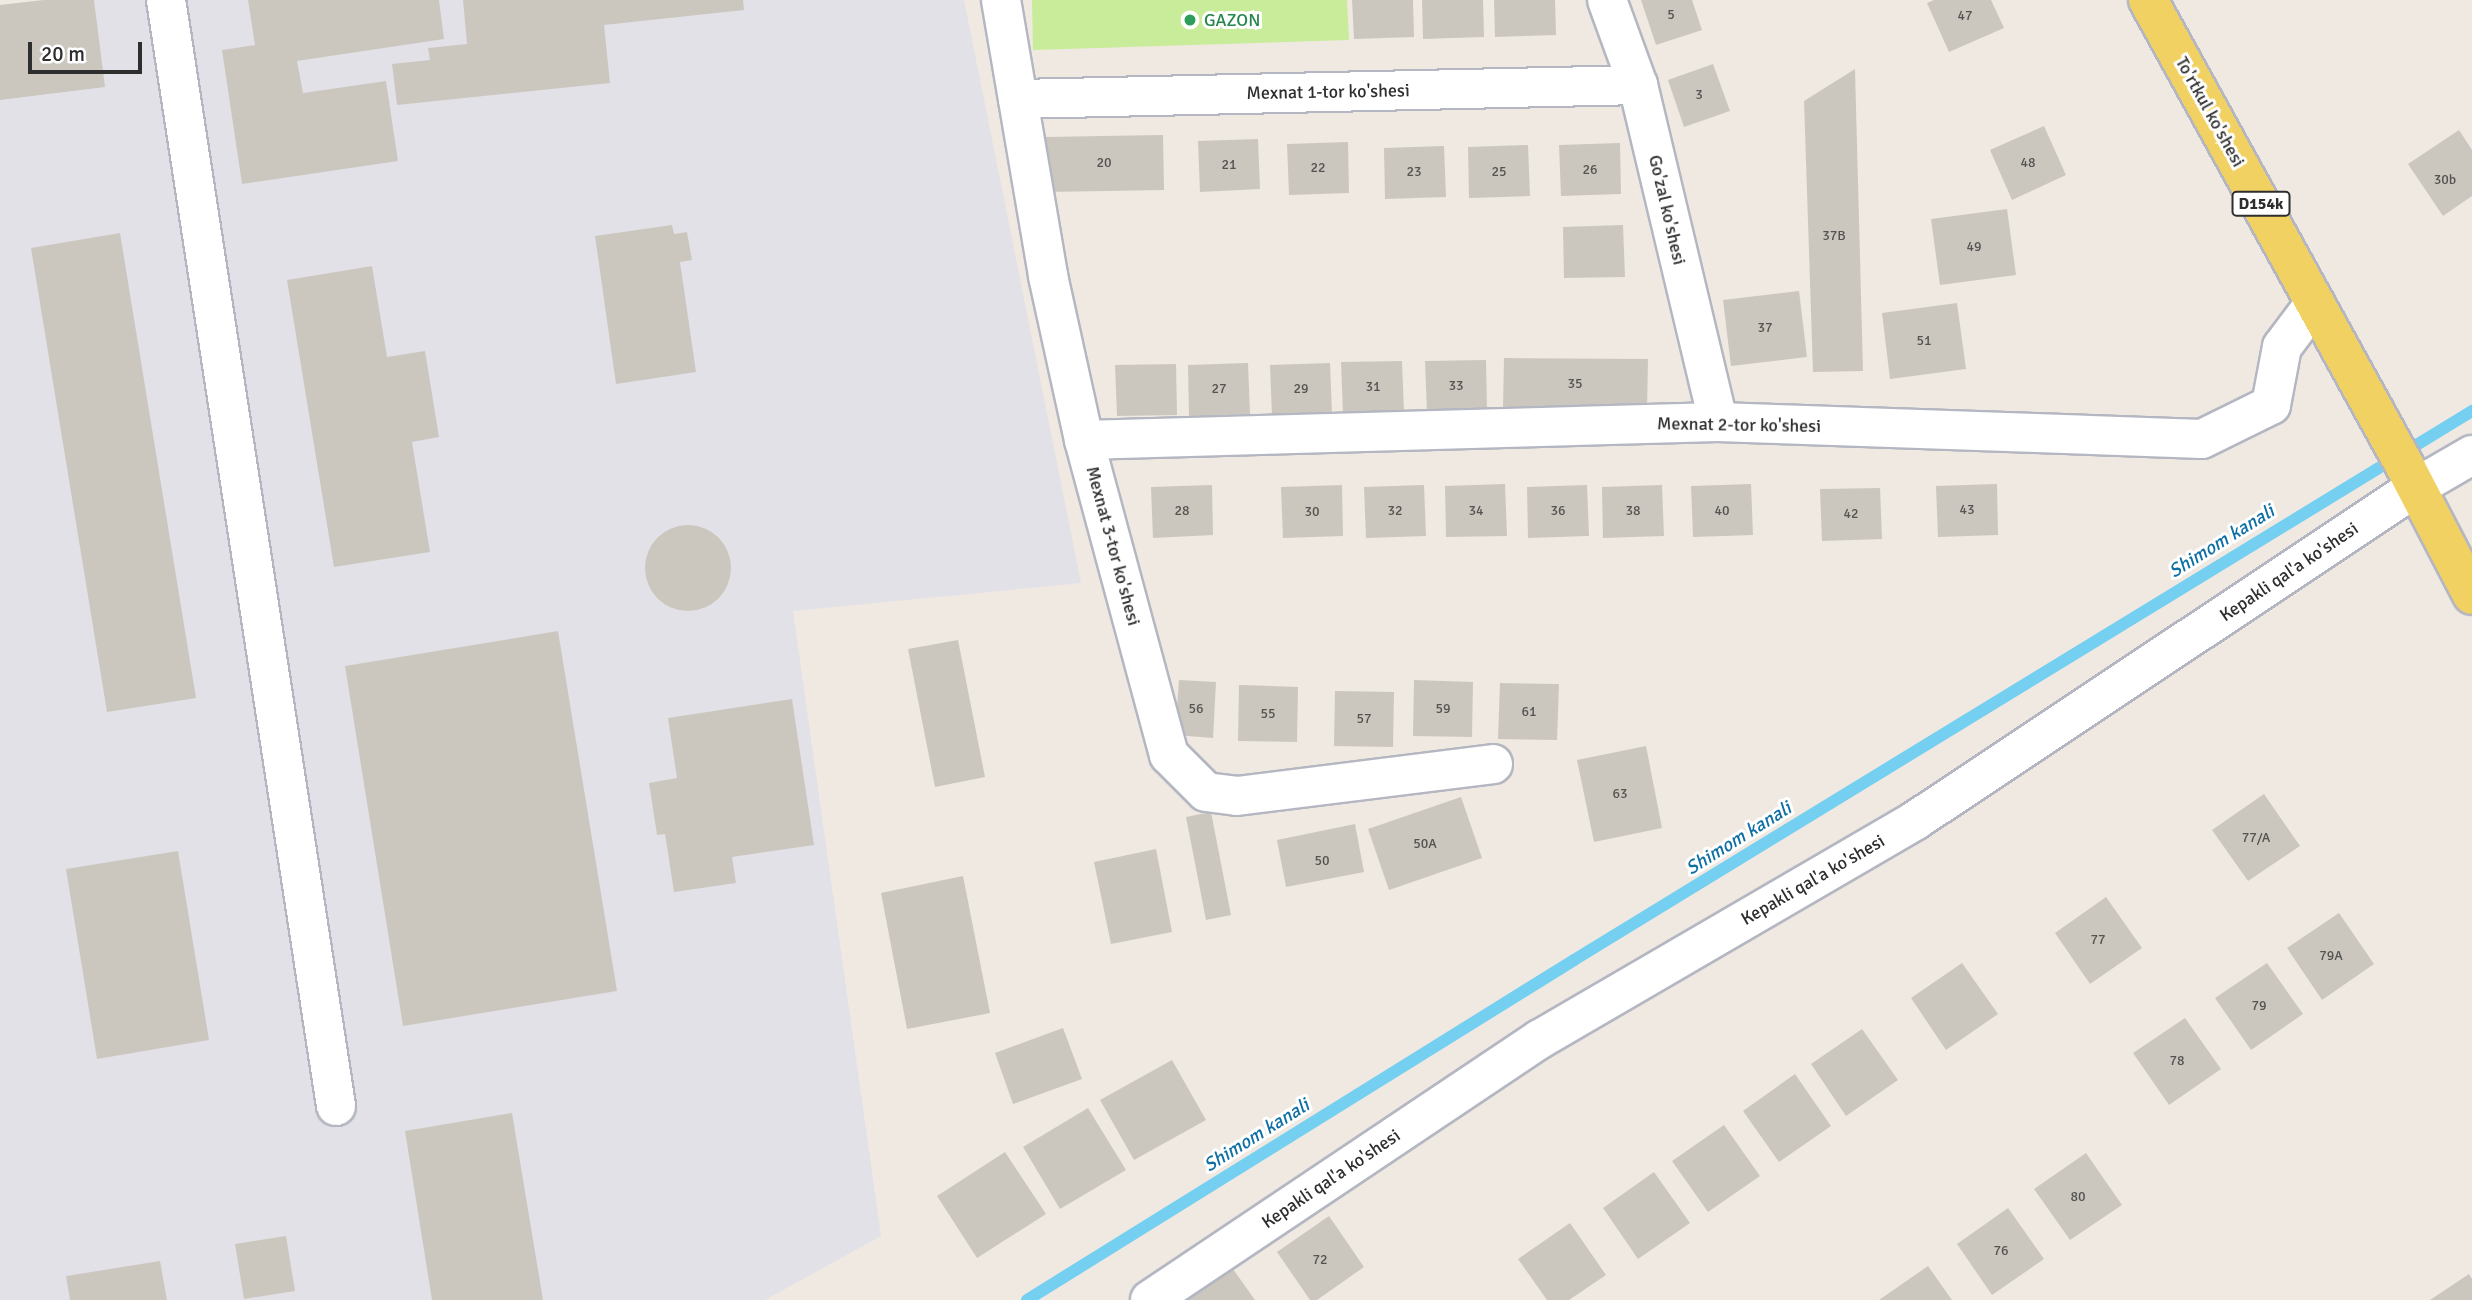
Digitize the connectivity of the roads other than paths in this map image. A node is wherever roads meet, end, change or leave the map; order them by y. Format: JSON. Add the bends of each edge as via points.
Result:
{"nodes":[{"id":1,"x":166,"y":0,"type":"edge"},
{"id":2,"x":1002,"y":0,"type":"edge"},
{"id":3,"x":1607,"y":0,"type":"edge"},
{"id":4,"x":2148,"y":0,"type":"edge"},
{"id":5,"x":1638,"y":85,"type":"junction"},
{"id":6,"x":1018,"y":99,"type":"junction"},
{"id":7,"x":2315,"y":303,"type":"junction"},
{"id":8,"x":1718,"y":422,"type":"junction"},
{"id":9,"x":1084,"y":440,"type":"junction"},
{"id":10,"x":2472,"y":455,"type":"edge"},
{"id":11,"x":2411,"y":478,"type":"junction"},
{"id":12,"x":2472,"y":595,"type":"edge"},
{"id":13,"x":1493,"y":764,"type":"dead end"},
{"id":14,"x":337,"y":1106,"type":"dead end"},
{"id":15,"x":1150,"y":1300,"type":"edge"}],
"edges":[{"from":1,"to":14,"type":"street"},
{"from":2,"to":6,"type":"street","name":"Mexnat 3-tor ko'shesi"},
{"from":3,"to":5,"type":"street","name":"Go'zal ko'shesi"},
{"from":4,"to":7,"type":"main road","name":"To'rtkul ko'shesi","number":"D154k"},
{"from":5,"to":6,"type":"street","name":"Mexnat 1-tor ko'shesi"},
{"from":5,"to":8,"type":"street","name":"Go'zal ko'shesi"},
{"from":6,"to":9,"type":"street","name":"Mexnat 3-tor ko'shesi","via":[[1048,276]]},
{"from":7,"to":8,"type":"street","name":"Mexnat 2-tor ko'shesi","via":[[2282,348],[2271,405],[2202,439]]},
{"from":7,"to":11,"type":"main road","name":"To'rtkul ko'shesi","number":"D154k"},
{"from":8,"to":9,"type":"street","name":"Mexnat 2-tor ko'shesi"},
{"from":9,"to":13,"type":"street","name":"Mexnat 3-tor ko'shesi","via":[[1170,755],[1206,792],[1237,796]]},
{"from":10,"to":11,"type":"street","name":"Kepakli qal'a ko'shesi"},
{"from":11,"to":12,"type":"main road","number":"D154k"},
{"from":11,"to":15,"type":"street","name":"Kepakli qal'a ko'shesi","via":[[1916,820],[1540,1039]]}]}
